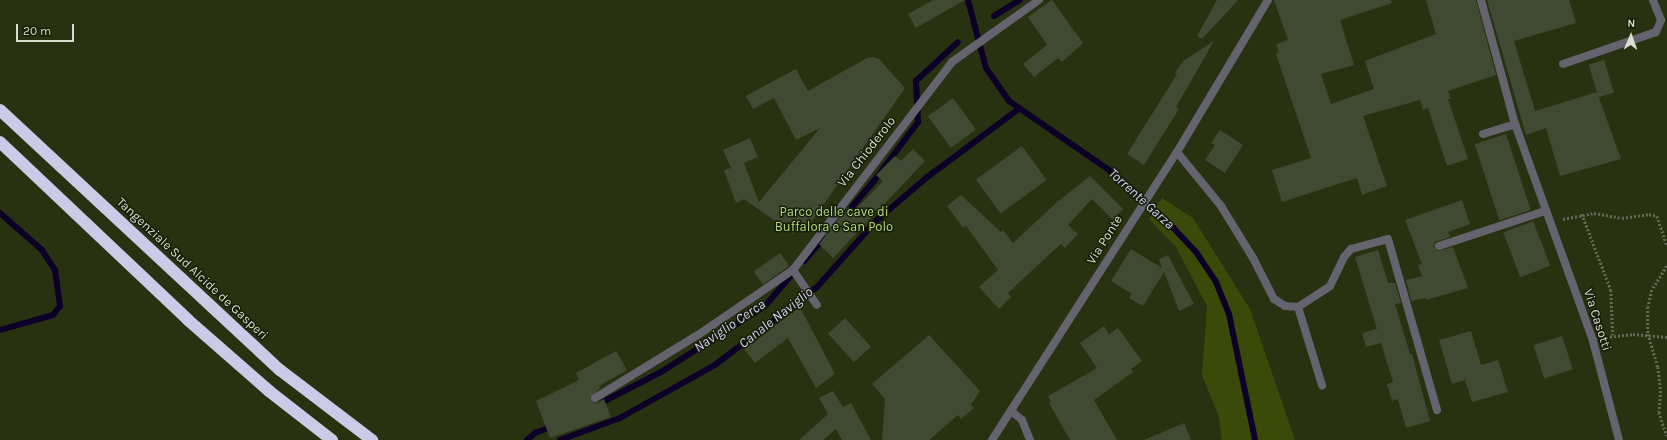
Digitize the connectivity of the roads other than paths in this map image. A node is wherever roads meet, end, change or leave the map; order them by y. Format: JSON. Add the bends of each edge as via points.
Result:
{"nodes":[{"id":1,"x":1039,"y":0,"type":"edge"},
{"id":2,"x":1268,"y":0,"type":"edge"},
{"id":3,"x":1481,"y":0,"type":"edge"},
{"id":4,"x":1653,"y":0,"type":"edge"},
{"id":5,"x":1563,"y":64,"type":"dead end"},
{"id":6,"x":0,"y":110,"type":"edge"},
{"id":7,"x":1515,"y":124,"type":"junction"},
{"id":8,"x":1483,"y":134,"type":"dead end"},
{"id":9,"x":0,"y":142,"type":"edge"},
{"id":10,"x":1177,"y":152,"type":"junction"},
{"id":11,"x":1545,"y":211,"type":"junction"},
{"id":12,"x":1439,"y":246,"type":"dead end"},
{"id":13,"x":793,"y":270,"type":"junction"},
{"id":14,"x":817,"y":305,"type":"dead end"},
{"id":15,"x":1298,"y":306,"type":"junction"},
{"id":16,"x":1322,"y":385,"type":"dead end"},
{"id":17,"x":596,"y":398,"type":"dead end"},
{"id":18,"x":1437,"y":410,"type":"dead end"},
{"id":19,"x":1011,"y":411,"type":"junction"},
{"id":20,"x":332,"y":440,"type":"edge"},
{"id":21,"x":372,"y":440,"type":"edge"},
{"id":22,"x":992,"y":440,"type":"edge"},
{"id":23,"x":1030,"y":440,"type":"edge"},
{"id":24,"x":1619,"y":440,"type":"edge"}],
"edges":[{"from":1,"to":13,"type":"street","name":"Via Chioderolo","via":[[952,62]]},
{"from":2,"to":10,"type":"street","name":"Via Ponte"},
{"from":3,"to":7,"type":"street","name":"Via Casotti"},
{"from":4,"to":5,"type":"street","via":[[1661,20],[1656,32]]},
{"from":6,"to":21,"type":"highway","name":"Tangenziale Sud Alcide de Gasperi","via":[[280,370]]},
{"from":7,"to":8,"type":"street"},
{"from":7,"to":11,"type":"street","name":"Via Casotti"},
{"from":9,"to":20,"type":"highway","via":[[188,320],[269,391]]},
{"from":10,"to":15,"type":"street","via":[[1221,206],[1253,258],[1274,299],[1284,306]]},
{"from":10,"to":19,"type":"street","name":"Via Ponte"},
{"from":11,"to":12,"type":"street"},
{"from":11,"to":24,"type":"street","name":"Via Casotti","via":[[1593,341]]},
{"from":13,"to":14,"type":"street"},
{"from":13,"to":17,"type":"street","name":"Via Chioderolo","via":[[698,335]]},
{"from":15,"to":16,"type":"street"},
{"from":15,"to":18,"type":"street","via":[[1330,286],[1344,257],[1351,249],[1388,239]]},
{"from":19,"to":22,"type":"street","name":"Via Ponte"},
{"from":19,"to":23,"type":"street","via":[[1022,420]]}]}
